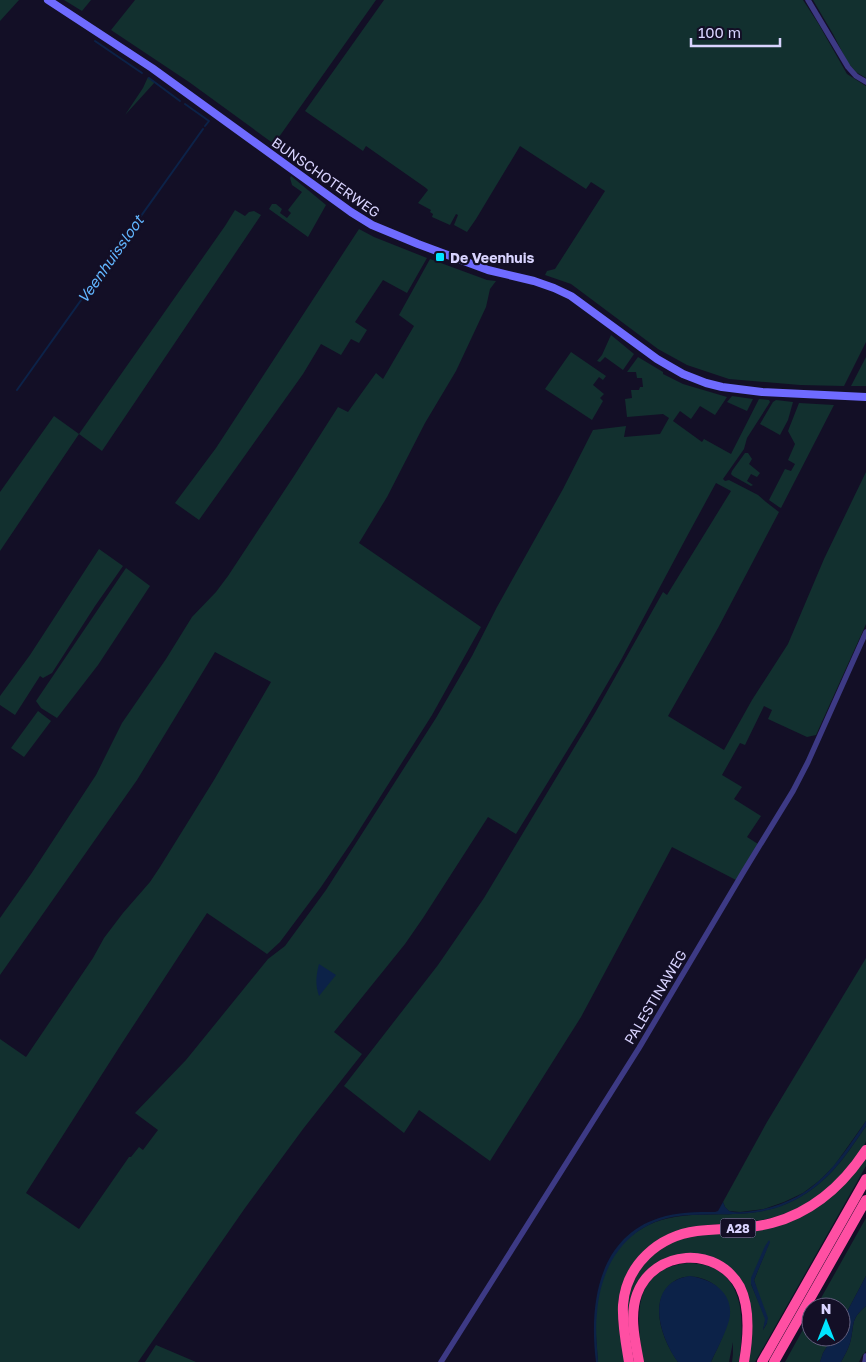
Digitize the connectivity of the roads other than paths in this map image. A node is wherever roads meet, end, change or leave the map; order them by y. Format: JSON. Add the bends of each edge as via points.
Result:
{"nodes":[{"id":1,"x":48,"y":0,"type":"edge"},
{"id":2,"x":808,"y":0,"type":"edge"},
{"id":3,"x":866,"y":82,"type":"edge"},
{"id":4,"x":866,"y":397,"type":"edge"},
{"id":5,"x":866,"y":632,"type":"edge"},
{"id":6,"x":866,"y":1150,"type":"edge"},
{"id":7,"x":866,"y":1179,"type":"edge"},
{"id":8,"x":866,"y":1200,"type":"edge"},
{"id":9,"x":866,"y":1356,"type":"edge"},
{"id":10,"x":636,"y":1361,"type":"edge"},
{"id":11,"x":441,"y":1362,"type":"edge"},
{"id":12,"x":744,"y":1362,"type":"edge"},
{"id":13,"x":762,"y":1362,"type":"edge"},
{"id":14,"x":774,"y":1362,"type":"edge"},
{"id":15,"x":865,"y":1362,"type":"edge"}],
"edges":[{"from":1,"to":4,"type":"main road","name":"BUNSCHOTERWEG","via":[[152,68],[372,225],[488,270],[534,281],[571,296],[657,359],[683,374],[722,387]]},
{"from":2,"to":3,"type":"street","via":[[848,67]]},
{"from":5,"to":11,"type":"street","name":"PALESTINAWEG","via":[[794,791],[639,1048]]},
{"from":6,"to":10,"type":"highway","number":"A28","via":[[835,1188],[794,1215],[752,1227],[680,1235],[662,1242],[647,1254],[635,1268],[624,1297],[623,1318]]},
{"from":7,"to":13,"type":"highway"},
{"from":8,"to":14,"type":"highway"},
{"from":9,"to":15,"type":"street"},
{"from":10,"to":12,"type":"highway","number":"A28","via":[[633,1317],[640,1288],[650,1274],[663,1265],[688,1257],[720,1266],[741,1289],[747,1325]]}]}
